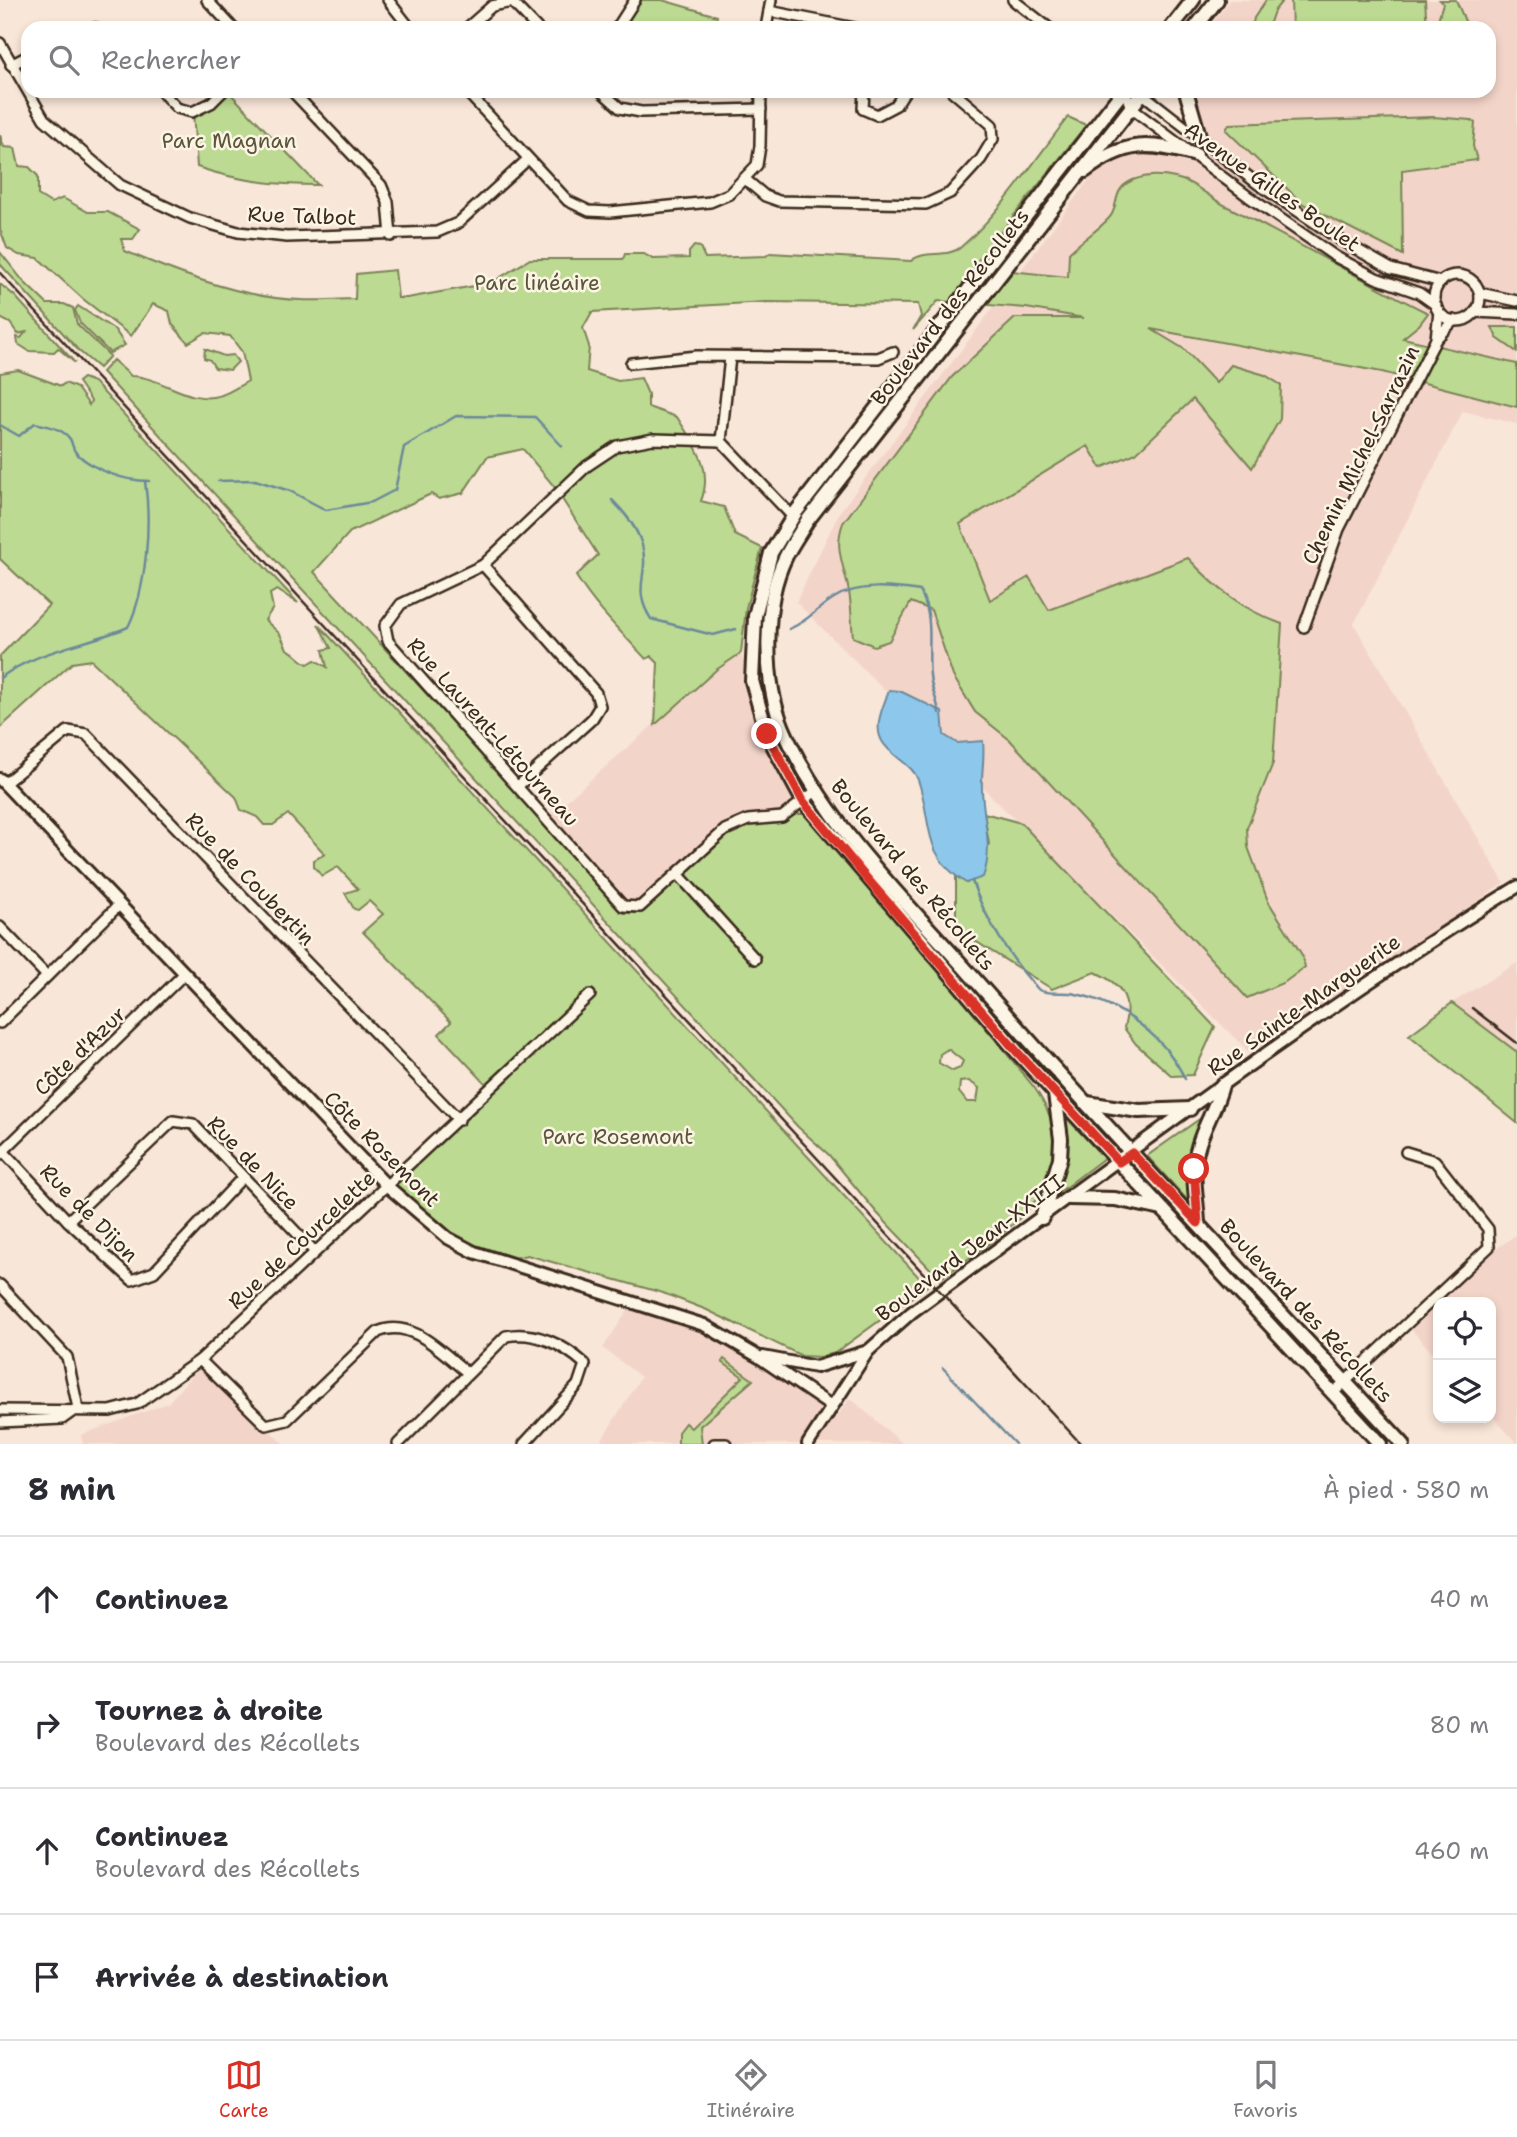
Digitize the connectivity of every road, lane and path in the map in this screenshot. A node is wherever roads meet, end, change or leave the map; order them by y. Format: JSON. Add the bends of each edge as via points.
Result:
{"nodes":[{"id":1,"x":207,"y":0,"type":"edge"},
{"id":2,"x":388,"y":0,"type":"edge"},
{"id":3,"x":635,"y":0,"type":"edge"},
{"id":4,"x":771,"y":0,"type":"edge"},
{"id":5,"x":1013,"y":0,"type":"edge"},
{"id":6,"x":1193,"y":0,"type":"edge"},
{"id":7,"x":1217,"y":0,"type":"edge"},
{"id":8,"x":1027,"y":4,"type":"edge"},
{"id":9,"x":769,"y":11,"type":"junction"},
{"id":10,"x":226,"y":21,"type":"edge"},
{"id":11,"x":404,"y":21,"type":"edge"},
{"id":12,"x":475,"y":21,"type":"edge"},
{"id":13,"x":530,"y":21,"type":"edge"},
{"id":14,"x":622,"y":21,"type":"edge"},
{"id":15,"x":767,"y":21,"type":"edge"},
{"id":16,"x":820,"y":21,"type":"edge"},
{"id":17,"x":1043,"y":21,"type":"edge"},
{"id":18,"x":1176,"y":21,"type":"edge"},
{"id":19,"x":1201,"y":21,"type":"edge"},
{"id":20,"x":0,"y":43,"type":"edge"},
{"id":21,"x":21,"y":60,"type":"edge"},
{"id":22,"x":11,"y":65,"type":"junction"},
{"id":23,"x":21,"y":81,"type":"edge"},
{"id":24,"x":31,"y":98,"type":"edge"},
{"id":25,"x":168,"y":98,"type":"edge"},
{"id":26,"x":216,"y":98,"type":"edge"},
{"id":27,"x":299,"y":98,"type":"edge"},
{"id":28,"x":472,"y":98,"type":"edge"},
{"id":29,"x":609,"y":98,"type":"edge"},
{"id":30,"x":761,"y":98,"type":"edge"},
{"id":31,"x":864,"y":98,"type":"edge"},
{"id":32,"x":900,"y":98,"type":"edge"},
{"id":33,"x":960,"y":98,"type":"edge"},
{"id":34,"x":1119,"y":98,"type":"edge"},
{"id":35,"x":1127,"y":98,"type":"edge"},
{"id":36,"x":1137,"y":98,"type":"edge"},
{"id":37,"x":1150,"y":98,"type":"edge"},
{"id":38,"x":1188,"y":98,"type":"edge"},
{"id":39,"x":1131,"y":108,"type":"junction"},
{"id":40,"x":761,"y":109,"type":"junction"},
{"id":41,"x":1200,"y":139,"type":"junction"},
{"id":42,"x":1196,"y":155,"type":"junction"},
{"id":43,"x":527,"y":160,"type":"junction"},
{"id":44,"x":746,"y":180,"type":"junction"},
{"id":45,"x":1071,"y":182,"type":"junction"},
{"id":46,"x":1258,"y":184,"type":"junction"},
{"id":47,"x":1249,"y":197,"type":"junction"},
{"id":48,"x":391,"y":236,"type":"junction"},
{"id":49,"x":1342,"y":241,"type":"junction"},
{"id":50,"x":1336,"y":257,"type":"junction"},
{"id":51,"x":1441,"y":282,"type":"junction"},
{"id":52,"x":1480,"y":293,"type":"junction"},
{"id":53,"x":1517,"y":301,"type":"edge"},
{"id":54,"x":1437,"y":308,"type":"junction"},
{"id":55,"x":1475,"y":312,"type":"junction"},
{"id":56,"x":1517,"y":314,"type":"edge"},
{"id":57,"x":1454,"y":320,"type":"junction"},
{"id":58,"x":1436,"y":339,"type":"junction"},
{"id":59,"x":893,"y":352,"type":"dead end"},
{"id":60,"x":730,"y":357,"type":"junction"},
{"id":61,"x":631,"y":363,"type":"dead end"},
{"id":62,"x":721,"y":440,"type":"junction"},
{"id":63,"x":793,"y":517,"type":"junction"},
{"id":64,"x":483,"y":565,"type":"junction"},
{"id":65,"x":1304,"y":627,"type":"dead end"},
{"id":66,"x":2,"y":781,"type":"edge"},
{"id":67,"x":518,"y":786,"type":"junction"},
{"id":68,"x":816,"y":791,"type":"junction"},
{"id":69,"x":803,"y":801,"type":"junction"},
{"id":70,"x":678,"y":874,"type":"junction"},
{"id":71,"x":1517,"y":887,"type":"edge"},
{"id":72,"x":119,"y":905,"type":"junction"},
{"id":73,"x":0,"y":927,"type":"edge"},
{"id":74,"x":755,"y":958,"type":"dead end"},
{"id":75,"x":185,"y":973,"type":"junction"},
{"id":76,"x":47,"y":976,"type":"junction"},
{"id":77,"x":590,"y":995,"type":"dead end"},
{"id":78,"x":0,"y":1023,"type":"edge"},
{"id":79,"x":1222,"y":1085,"type":"junction"},
{"id":80,"x":1055,"y":1094,"type":"junction"},
{"id":81,"x":1087,"y":1103,"type":"junction"},
{"id":82,"x":1190,"y":1109,"type":"junction"},
{"id":83,"x":458,"y":1120,"type":"junction"},
{"id":84,"x":1406,"y":1152,"type":"dead end"},
{"id":85,"x":1,"y":1153,"type":"edge"},
{"id":86,"x":1132,"y":1153,"type":"junction"},
{"id":87,"x":1119,"y":1162,"type":"junction"},
{"id":88,"x":242,"y":1178,"type":"junction"},
{"id":89,"x":386,"y":1185,"type":"junction"},
{"id":90,"x":1069,"y":1198,"type":"junction"},
{"id":91,"x":1162,"y":1209,"type":"junction"},
{"id":92,"x":1042,"y":1218,"type":"junction"},
{"id":93,"x":68,"y":1221,"type":"junction"},
{"id":94,"x":1198,"y":1223,"type":"junction"},
{"id":95,"x":315,"y":1252,"type":"junction"},
{"id":96,"x":0,"y":1285,"type":"edge"},
{"id":97,"x":868,"y":1351,"type":"junction"},
{"id":98,"x":759,"y":1357,"type":"junction"},
{"id":99,"x":201,"y":1360,"type":"junction"},
{"id":100,"x":468,"y":1373,"type":"junction"},
{"id":101,"x":1345,"y":1381,"type":"junction"},
{"id":102,"x":1333,"y":1393,"type":"junction"},
{"id":103,"x":831,"y":1406,"type":"junction"},
{"id":104,"x":78,"y":1408,"type":"junction"},
{"id":105,"x":0,"y":1410,"type":"edge"},
{"id":106,"x":0,"y":1422,"type":"edge"},
{"id":107,"x":398,"y":1444,"type":"edge"},
{"id":108,"x":524,"y":1444,"type":"edge"},
{"id":109,"x":714,"y":1444,"type":"edge"},
{"id":110,"x":726,"y":1444,"type":"edge"},
{"id":111,"x":808,"y":1444,"type":"edge"},
{"id":112,"x":1380,"y":1444,"type":"edge"},
{"id":113,"x":1403,"y":1444,"type":"edge"}],
"edges":[{"from":1,"to":10,"type":"street"},
{"from":2,"to":11,"type":"street"},
{"from":3,"to":14,"type":"street"},
{"from":4,"to":9,"type":"street"},
{"from":5,"to":8,"type":"street"},
{"from":6,"to":18,"type":"main road"},
{"from":7,"to":19,"type":"main road"},
{"from":8,"to":17,"type":"street"},
{"from":9,"to":15,"type":"street"},
{"from":9,"to":16,"type":"street"},
{"from":12,"to":13,"type":"street","via":[[492,6],[512,2]]},
{"from":20,"to":22,"type":"street","name":"Rue Talbot"},
{"from":21,"to":22,"type":"street"},
{"from":22,"to":23,"type":"street","name":"Rue Talbot"},
{"from":24,"to":48,"type":"street","name":"Rue Talbot","via":[[44,119],[120,185],[190,218],[239,232],[287,237]]},
{"from":25,"to":26,"type":"street","via":[[177,108],[192,112]]},
{"from":27,"to":48,"type":"street","via":[[381,185],[388,202]]},
{"from":28,"to":43,"type":"street"},
{"from":29,"to":40,"type":"street","via":[[620,108],[641,112]]},
{"from":30,"to":40,"type":"street"},
{"from":31,"to":32,"type":"street","via":[[863,109],[877,115]]},
{"from":33,"to":44,"type":"street","via":[[992,125],[993,139],[950,192],[926,204],[779,201]]},
{"from":34,"to":63,"type":"main road","name":"Boulevard des Récollets"},
{"from":35,"to":39,"type":"street"},
{"from":36,"to":39,"type":"main road","name":"Boulevard des Récollets"},
{"from":37,"to":41,"type":"street","name":"Avenue Gilles Boulet"},
{"from":38,"to":41,"type":"main road"},
{"from":39,"to":42,"type":"street","name":"Avenue Gilles Boulet"},
{"from":39,"to":45,"type":"main road","name":"Boulevard des Récollets"},
{"from":40,"to":44,"type":"street","via":[[757,165]]},
{"from":41,"to":46,"type":"street","name":"Avenue Gilles Boulet"},
{"from":42,"to":45,"type":"main road","via":[[1161,145],[1131,146],[1111,153]]},
{"from":42,"to":47,"type":"street","name":"Avenue Gilles Boulet"},
{"from":43,"to":44,"type":"street","via":[[568,201],[589,211],[710,202]]},
{"from":43,"to":48,"type":"street","name":"Rue Talbot","via":[[458,223],[437,232]]},
{"from":45,"to":68,"type":"main road","name":"Boulevard des Récollets","via":[[807,521],[785,559],[770,618],[770,687],[782,727]]},
{"from":46,"to":47,"type":"street"},
{"from":46,"to":49,"type":"street","name":"Avenue Gilles Boulet"},
{"from":47,"to":50,"type":"street","name":"Avenue Gilles Boulet"},
{"from":49,"to":50,"type":"street"},
{"from":49,"to":51,"type":"street","name":"Avenue Gilles Boulet","via":[[1391,269]]},
{"from":50,"to":54,"type":"street","name":"Avenue Gilles Boulet","via":[[1419,293]]},
{"from":51,"to":52,"type":"street","name":"Avenue Gilles Boulet","via":[[1452,276],[1466,277]]},
{"from":51,"to":54,"type":"street","via":[[1435,293]]},
{"from":52,"to":53,"type":"street","name":"Avenue Gilles Boulet"},
{"from":52,"to":55,"type":"street"},
{"from":54,"to":57,"type":"street","name":"Avenue Gilles Boulet"},
{"from":54,"to":58,"type":"street","name":"Chemin Michel-Sarrazin"},
{"from":55,"to":56,"type":"street"},
{"from":55,"to":57,"type":"street","via":[[1464,320]]},
{"from":57,"to":58,"type":"street","name":"Chemin Michel-Sarrazin"},
{"from":58,"to":65,"type":"street","name":"Chemin Michel-Sarrazin","via":[[1339,529]]},
{"from":59,"to":60,"type":"street","via":[[878,359]]},
{"from":60,"to":61,"type":"street"},
{"from":60,"to":62,"type":"street"},
{"from":62,"to":63,"type":"street"},
{"from":62,"to":64,"type":"street","name":"Rue Laurent-Létourneau","via":[[653,439],[617,446],[587,466]]},
{"from":63,"to":69,"type":"main road","name":"Boulevard des Récollets","via":[[771,553],[755,615],[752,681],[767,734]]},
{"from":64,"to":67,"type":"street","via":[[596,693],[600,706],[592,719]]},
{"from":64,"to":67,"type":"street","name":"Rue Laurent-Létourneau","via":[[401,604],[385,625],[386,634],[388,642]]},
{"from":66,"to":72,"type":"street","name":"Côte Rosemont"},
{"from":66,"to":83,"type":"street","name":"Rue de Coubertin","via":[[68,731],[86,734]]},
{"from":67,"to":70,"type":"street","name":"Rue Laurent-Létourneau","via":[[623,906],[640,907]]},
{"from":68,"to":69,"type":"street"},
{"from":68,"to":81,"type":"main road","name":"Boulevard des Récollets","via":[[883,875]]},
{"from":69,"to":70,"type":"street","name":"Rue Laurent-Létourneau","via":[[782,817],[748,820],[725,831]]},
{"from":69,"to":80,"type":"main road","name":"Boulevard des Récollets"},
{"from":70,"to":74,"type":"street"},
{"from":71,"to":79,"type":"street","name":"Rue Sainte-Marguerite","via":[[1425,943]]},
{"from":72,"to":75,"type":"street","name":"Côte Rosemont"},
{"from":72,"to":76,"type":"street"},
{"from":73,"to":76,"type":"street"},
{"from":75,"to":85,"type":"street","name":"Côte d'Azur"},
{"from":75,"to":89,"type":"street","name":"Côte Rosemont"},
{"from":76,"to":78,"type":"street"},
{"from":77,"to":83,"type":"street","name":"Rue de Courcelette"},
{"from":79,"to":82,"type":"street","name":"Rue Sainte-Marguerite"},
{"from":79,"to":94,"type":"main road","via":[[1195,1160]]},
{"from":80,"to":87,"type":"main road","name":"Boulevard des Récollets"},
{"from":80,"to":92,"type":"main road","via":[[1061,1154]]},
{"from":81,"to":82,"type":"main road","via":[[1139,1111]]},
{"from":81,"to":86,"type":"main road","name":"Boulevard des Récollets"},
{"from":82,"to":86,"type":"street","name":"Rue Sainte-Marguerite"},
{"from":83,"to":89,"type":"street","name":"Rue de Courcelette"},
{"from":84,"to":101,"type":"street","via":[[1434,1161],[1488,1229],[1489,1247]]},
{"from":85,"to":93,"type":"street","name":"Rue de Dijon"},
{"from":86,"to":87,"type":"street","name":"Rue Sainte-Marguerite"},
{"from":86,"to":94,"type":"main road","name":"Boulevard des Récollets"},
{"from":87,"to":90,"type":"street","name":"Boulevard Jean-XXIII"},
{"from":87,"to":91,"type":"main road","name":"Boulevard des Récollets"},
{"from":88,"to":93,"type":"street","name":"Rue de Nice","via":[[193,1124],[173,1121]]},
{"from":88,"to":93,"type":"street","name":"Rue de Dijon","via":[[154,1272],[132,1280]]},
{"from":88,"to":95,"type":"street","name":"Rue de Nice"},
{"from":89,"to":95,"type":"street","name":"Rue de Courcelette"},
{"from":89,"to":98,"type":"street","name":"Côte Rosemont","via":[[448,1238],[474,1252],[704,1325]]},
{"from":90,"to":91,"type":"main road","via":[[1119,1200]]},
{"from":90,"to":92,"type":"street","name":"Boulevard Jean-XXIII"},
{"from":91,"to":102,"type":"main road","name":"Boulevard des Récollets"},
{"from":92,"to":97,"type":"street","name":"Boulevard Jean-XXIII","via":[[912,1312]]},
{"from":94,"to":101,"type":"main road","name":"Boulevard des Récollets"},
{"from":95,"to":99,"type":"street","name":"Rue de Courcelette"},
{"from":96,"to":104,"type":"street","via":[[67,1357]]},
{"from":97,"to":98,"type":"street","via":[[816,1367]]},
{"from":97,"to":103,"type":"street","name":"Boulevard Jean-XXIII"},
{"from":98,"to":103,"type":"street","name":"Côte Rosemont"},
{"from":99,"to":100,"type":"street","via":[[266,1425],[287,1420],[377,1332],[390,1327],[415,1332]]},
{"from":99,"to":104,"type":"street","name":"Rue de Courcelette","via":[[137,1404],[110,1410]]},
{"from":100,"to":107,"type":"street"},
{"from":100,"to":108,"type":"street","via":[[506,1336],[521,1333],[567,1347],[585,1364],[578,1385]]},
{"from":101,"to":102,"type":"street"},
{"from":101,"to":113,"type":"main road","name":"Boulevard des Récollets"},
{"from":102,"to":112,"type":"main road","name":"Boulevard des Récollets"},
{"from":103,"to":111,"type":"street","name":"Boulevard Jean-XXIII"},
{"from":104,"to":105,"type":"street","name":"Rue de Courcelette"},
{"from":104,"to":106,"type":"street","name":"Rue de Courcelette","via":[[62,1419]]},
{"from":109,"to":110,"type":"street"}]}
